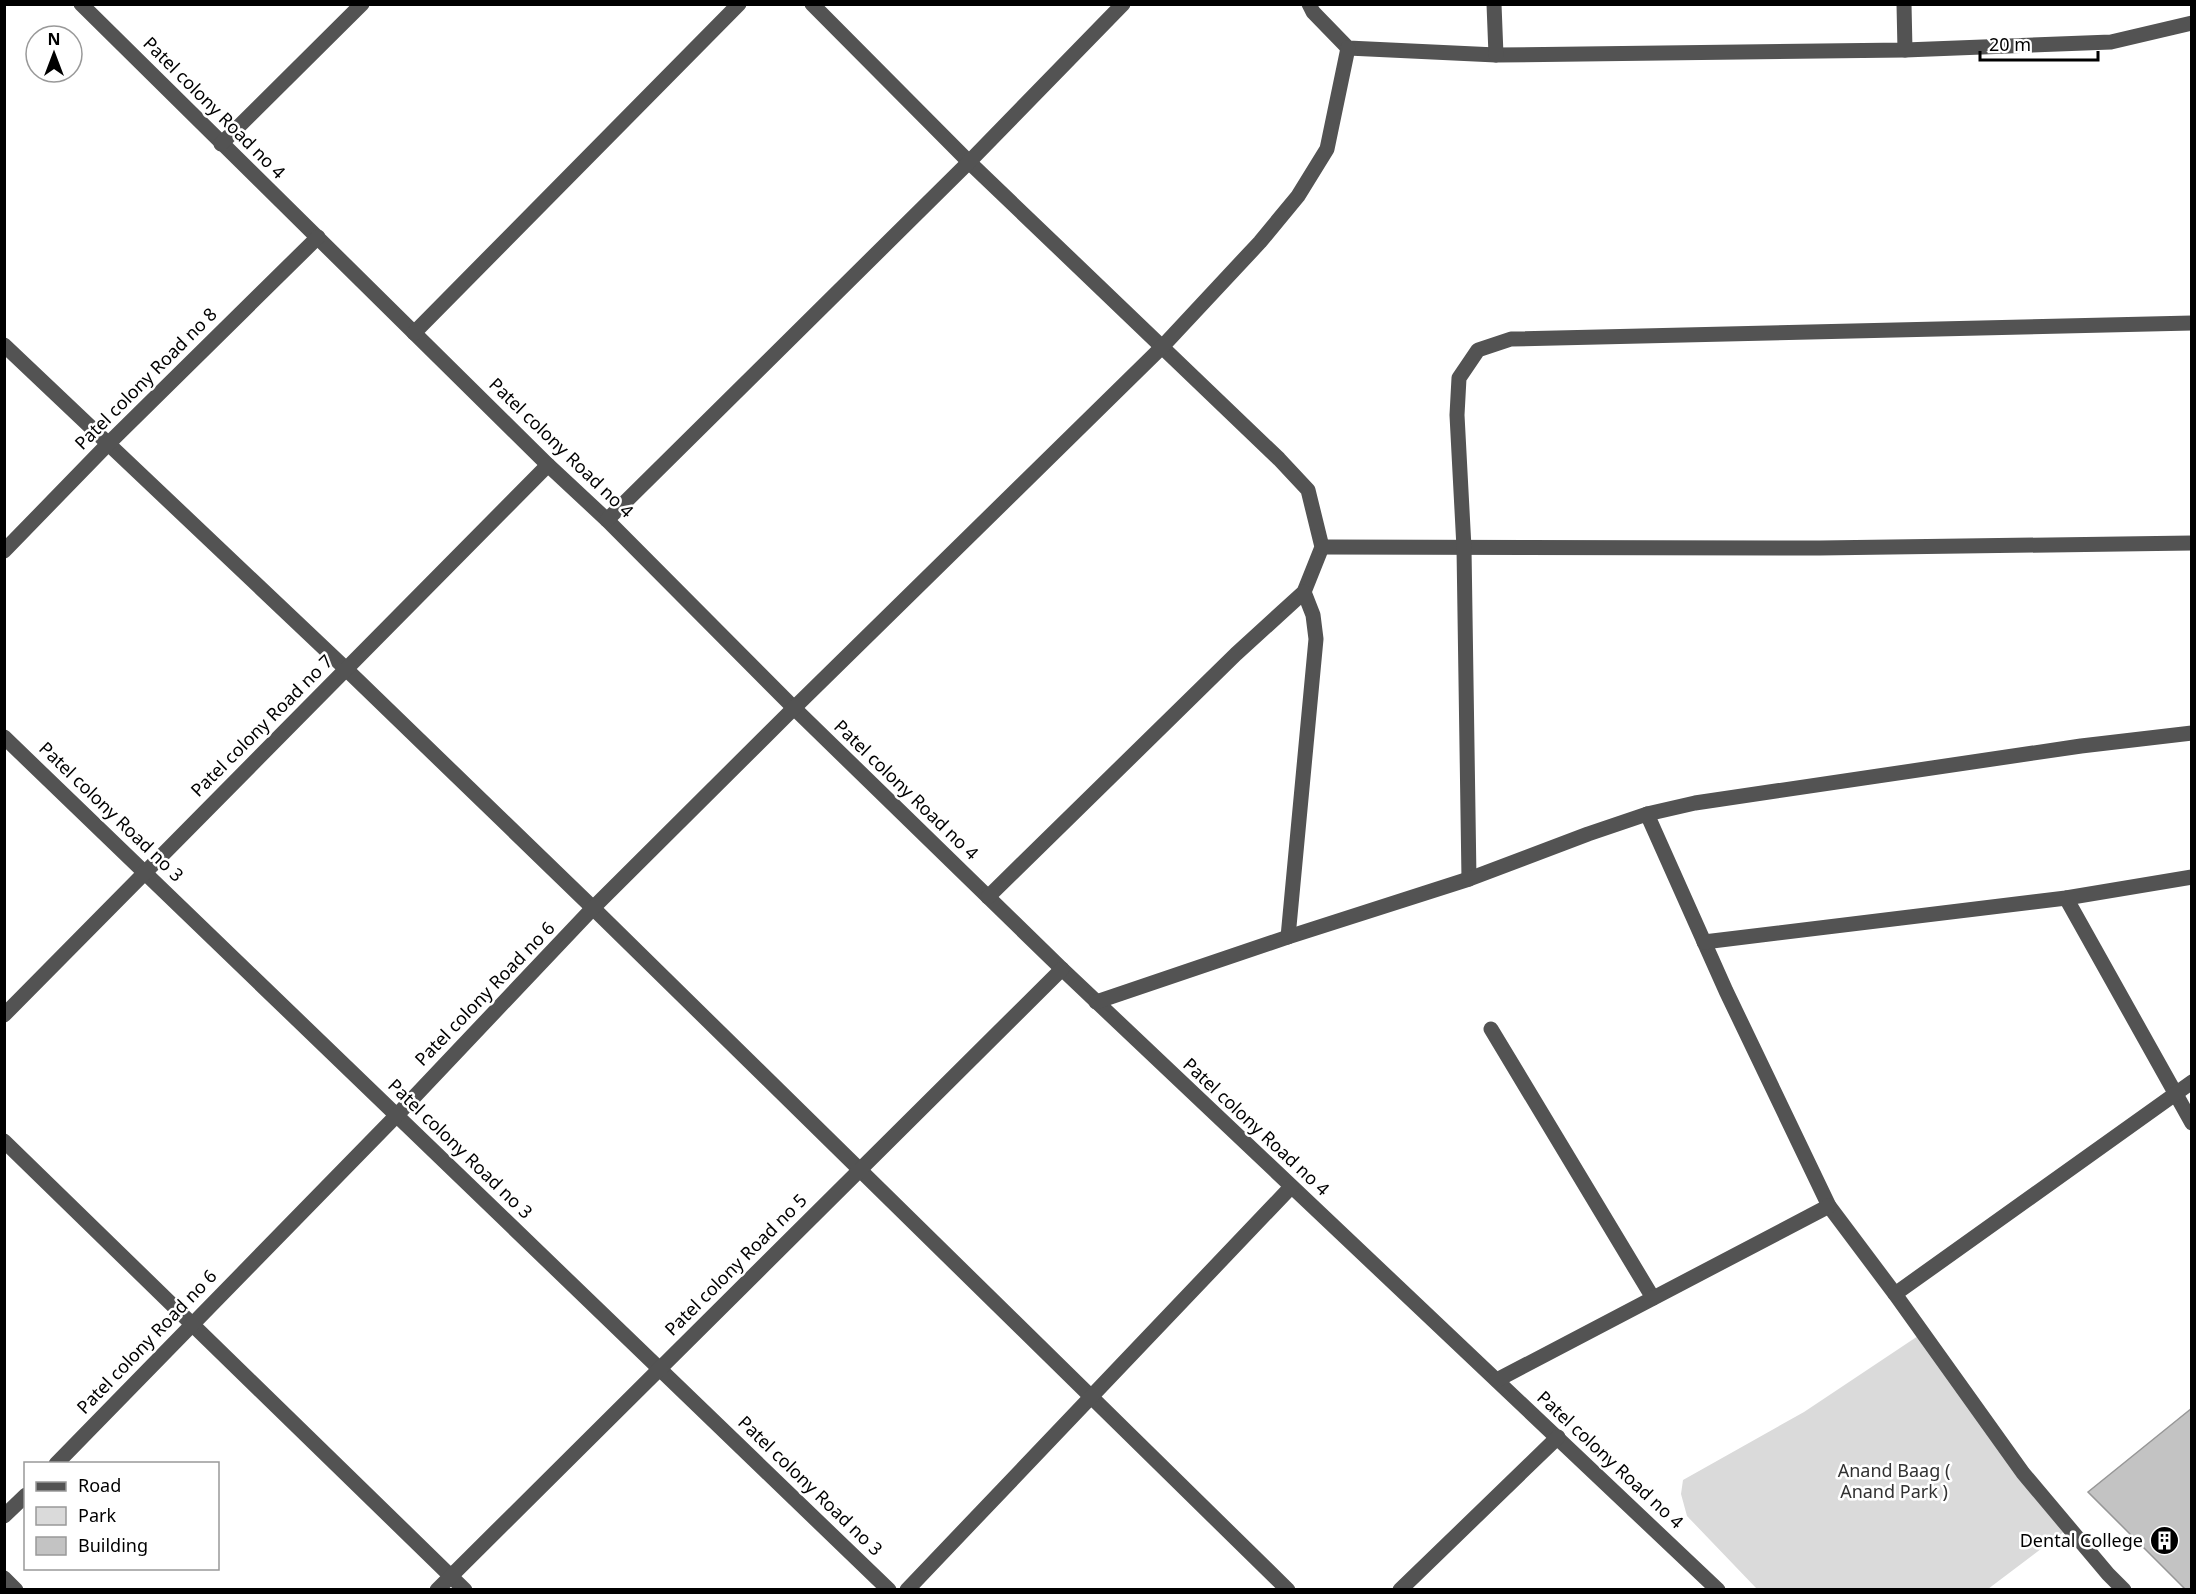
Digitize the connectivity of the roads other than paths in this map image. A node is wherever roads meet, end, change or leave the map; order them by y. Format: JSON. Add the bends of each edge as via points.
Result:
{"nodes":[{"id":1,"x":81,"y":4,"type":"edge"},
{"id":2,"x":362,"y":4,"type":"edge"},
{"id":3,"x":739,"y":4,"type":"edge"},
{"id":4,"x":812,"y":4,"type":"edge"},
{"id":5,"x":1123,"y":4,"type":"edge"},
{"id":6,"x":1309,"y":4,"type":"edge"},
{"id":7,"x":1494,"y":4,"type":"edge"},
{"id":8,"x":1904,"y":4,"type":"edge"},
{"id":9,"x":2192,"y":23,"type":"edge"},
{"id":10,"x":1348,"y":48,"type":"junction"},
{"id":11,"x":1905,"y":50,"type":"junction"},
{"id":12,"x":1496,"y":55,"type":"junction"},
{"id":13,"x":221,"y":144,"type":"junction"},
{"id":14,"x":969,"y":162,"type":"junction"},
{"id":15,"x":318,"y":237,"type":"junction"},
{"id":16,"x":2192,"y":323,"type":"edge"},
{"id":17,"x":414,"y":333,"type":"junction"},
{"id":18,"x":4,"y":345,"type":"edge"},
{"id":19,"x":1162,"y":347,"type":"junction"},
{"id":20,"x":108,"y":444,"type":"junction"},
{"id":21,"x":548,"y":465,"type":"junction"},
{"id":22,"x":608,"y":520,"type":"junction"},
{"id":23,"x":2192,"y":543,"type":"edge"},
{"id":24,"x":1322,"y":547,"type":"junction"},
{"id":25,"x":1464,"y":548,"type":"junction"},
{"id":26,"x":4,"y":551,"type":"edge"},
{"id":27,"x":1304,"y":592,"type":"junction"},
{"id":28,"x":346,"y":669,"type":"junction"},
{"id":29,"x":795,"y":708,"type":"junction"},
{"id":30,"x":2192,"y":733,"type":"edge"},
{"id":31,"x":4,"y":736,"type":"edge"},
{"id":32,"x":1647,"y":814,"type":"junction"},
{"id":33,"x":145,"y":872,"type":"junction"},
{"id":34,"x":2192,"y":877,"type":"edge"},
{"id":35,"x":1469,"y":879,"type":"junction"},
{"id":36,"x":988,"y":897,"type":"junction"},
{"id":37,"x":2066,"y":898,"type":"junction"},
{"id":38,"x":594,"y":908,"type":"junction"},
{"id":39,"x":1288,"y":937,"type":"junction"},
{"id":40,"x":1704,"y":942,"type":"junction"},
{"id":41,"x":1062,"y":969,"type":"junction"},
{"id":42,"x":1096,"y":1002,"type":"junction"},
{"id":43,"x":4,"y":1015,"type":"edge"},
{"id":44,"x":1491,"y":1029,"type":"dead end"},
{"id":45,"x":2192,"y":1082,"type":"edge"},
{"id":46,"x":2174,"y":1093,"type":"junction"},
{"id":47,"x":397,"y":1115,"type":"junction"},
{"id":48,"x":2192,"y":1123,"type":"edge"},
{"id":49,"x":4,"y":1141,"type":"edge"},
{"id":50,"x":859,"y":1170,"type":"junction"},
{"id":51,"x":1292,"y":1187,"type":"junction"},
{"id":52,"x":1829,"y":1206,"type":"junction"},
{"id":53,"x":1895,"y":1294,"type":"junction"},
{"id":54,"x":1653,"y":1298,"type":"junction"},
{"id":55,"x":193,"y":1323,"type":"junction"},
{"id":56,"x":660,"y":1368,"type":"junction"},
{"id":57,"x":1497,"y":1380,"type":"junction"},
{"id":58,"x":1091,"y":1397,"type":"junction"},
{"id":59,"x":1558,"y":1437,"type":"junction"},
{"id":60,"x":58,"y":1462,"type":"edge"},
{"id":61,"x":24,"y":1497,"type":"edge"},
{"id":62,"x":4,"y":1516,"type":"edge"},
{"id":63,"x":451,"y":1576,"type":"junction"},
{"id":64,"x":4,"y":1578,"type":"edge"},
{"id":65,"x":16,"y":1590,"type":"edge"},
{"id":66,"x":437,"y":1590,"type":"edge"},
{"id":67,"x":465,"y":1590,"type":"edge"},
{"id":68,"x":889,"y":1590,"type":"edge"},
{"id":69,"x":907,"y":1590,"type":"edge"},
{"id":70,"x":1288,"y":1590,"type":"edge"},
{"id":71,"x":1400,"y":1590,"type":"edge"},
{"id":72,"x":1718,"y":1590,"type":"edge"},
{"id":73,"x":2124,"y":1590,"type":"edge"}],
"edges":[{"from":1,"to":13,"type":"street","name":"Patel colony Road no 4"},
{"from":2,"to":13,"type":"street"},
{"from":3,"to":17,"type":"street"},
{"from":4,"to":14,"type":"street"},
{"from":5,"to":14,"type":"street"},
{"from":6,"to":10,"type":"street"},
{"from":7,"to":12,"type":"street"},
{"from":8,"to":11,"type":"street"},
{"from":9,"to":11,"type":"street","via":[[2111,42]]},
{"from":10,"to":12,"type":"street"},
{"from":10,"to":19,"type":"street","name":"Patel colony Road no 6","via":[[1328,149],[1298,196],[1260,242]]},
{"from":11,"to":12,"type":"street"},
{"from":13,"to":15,"type":"street","name":"Patel colony Road no 4"},
{"from":14,"to":19,"type":"street"},
{"from":14,"to":22,"type":"street"},
{"from":15,"to":17,"type":"street","name":"Patel colony Road no 4"},
{"from":15,"to":20,"type":"street","name":"Patel colony Road no 8"},
{"from":16,"to":25,"type":"street","via":[[1511,339],[1478,350],[1459,378],[1456,415]]},
{"from":17,"to":21,"type":"street","name":"Patel colony Road no 4"},
{"from":18,"to":20,"type":"street"},
{"from":19,"to":24,"type":"street","via":[[1308,490]]},
{"from":19,"to":29,"type":"street","name":"Patel colony Road no 6"},
{"from":20,"to":26,"type":"street","name":"Patel colony Road no 8"},
{"from":20,"to":28,"type":"street"},
{"from":21,"to":22,"type":"street","name":"Patel colony Road no 4"},
{"from":21,"to":28,"type":"street","name":"Patel colony Road no 7"},
{"from":22,"to":29,"type":"street","name":"Patel colony Road no 4"},
{"from":23,"to":25,"type":"street"},
{"from":24,"to":25,"type":"street"},
{"from":24,"to":27,"type":"street"},
{"from":25,"to":35,"type":"street"},
{"from":27,"to":36,"type":"street"},
{"from":27,"to":39,"type":"street","via":[[1313,615],[1316,639]]},
{"from":28,"to":33,"type":"street","name":"Patel colony Road no 7"},
{"from":28,"to":38,"type":"street"},
{"from":29,"to":36,"type":"street","name":"Patel colony Road no 4"},
{"from":29,"to":38,"type":"street","name":"Patel colony Road no 6"},
{"from":30,"to":32,"type":"street","via":[[2069,748]]},
{"from":31,"to":33,"type":"street","name":"Patel colony Road no 3"},
{"from":32,"to":35,"type":"street"},
{"from":32,"to":40,"type":"street"},
{"from":33,"to":43,"type":"street","name":"Patel colony Road no 7"},
{"from":33,"to":47,"type":"street","name":"Patel colony Road no 3"},
{"from":34,"to":37,"type":"street"},
{"from":35,"to":39,"type":"street"},
{"from":36,"to":41,"type":"street","name":"Patel colony Road no 4"},
{"from":37,"to":40,"type":"street"},
{"from":37,"to":46,"type":"street"},
{"from":38,"to":47,"type":"street","name":"Patel colony Road no 6"},
{"from":38,"to":50,"type":"street"},
{"from":39,"to":42,"type":"street"},
{"from":40,"to":52,"type":"street"},
{"from":41,"to":42,"type":"street","name":"Patel colony Road no 4"},
{"from":41,"to":50,"type":"street","name":"Patel colony Road no 5"},
{"from":42,"to":51,"type":"street","name":"Patel colony Road no 4"},
{"from":44,"to":54,"type":"street"},
{"from":45,"to":46,"type":"street"},
{"from":46,"to":48,"type":"street"},
{"from":46,"to":53,"type":"street"},
{"from":47,"to":55,"type":"street","name":"Patel colony Road no 6"},
{"from":47,"to":56,"type":"street","name":"Patel colony Road no 3"},
{"from":49,"to":55,"type":"street"},
{"from":50,"to":56,"type":"street","name":"Patel colony Road no 5"},
{"from":50,"to":58,"type":"street"},
{"from":51,"to":57,"type":"street","name":"Patel colony Road no 4"},
{"from":51,"to":58,"type":"street"},
{"from":52,"to":53,"type":"street"},
{"from":52,"to":54,"type":"street"},
{"from":53,"to":73,"type":"street","via":[[2023,1473]]},
{"from":54,"to":57,"type":"street"},
{"from":55,"to":60,"type":"street","name":"Patel colony Road no 6"},
{"from":55,"to":63,"type":"street"},
{"from":56,"to":63,"type":"street","name":"Patel colony Road no 5"},
{"from":56,"to":68,"type":"street","name":"Patel colony Road no 3"},
{"from":57,"to":59,"type":"street","name":"Patel colony Road no 4"},
{"from":58,"to":69,"type":"street"},
{"from":58,"to":70,"type":"street"},
{"from":59,"to":71,"type":"street"},
{"from":59,"to":72,"type":"street","name":"Patel colony Road no 4"},
{"from":61,"to":62,"type":"street"},
{"from":63,"to":66,"type":"street","name":"Patel colony Road no 5"},
{"from":63,"to":67,"type":"street"},
{"from":64,"to":65,"type":"street"}]}
